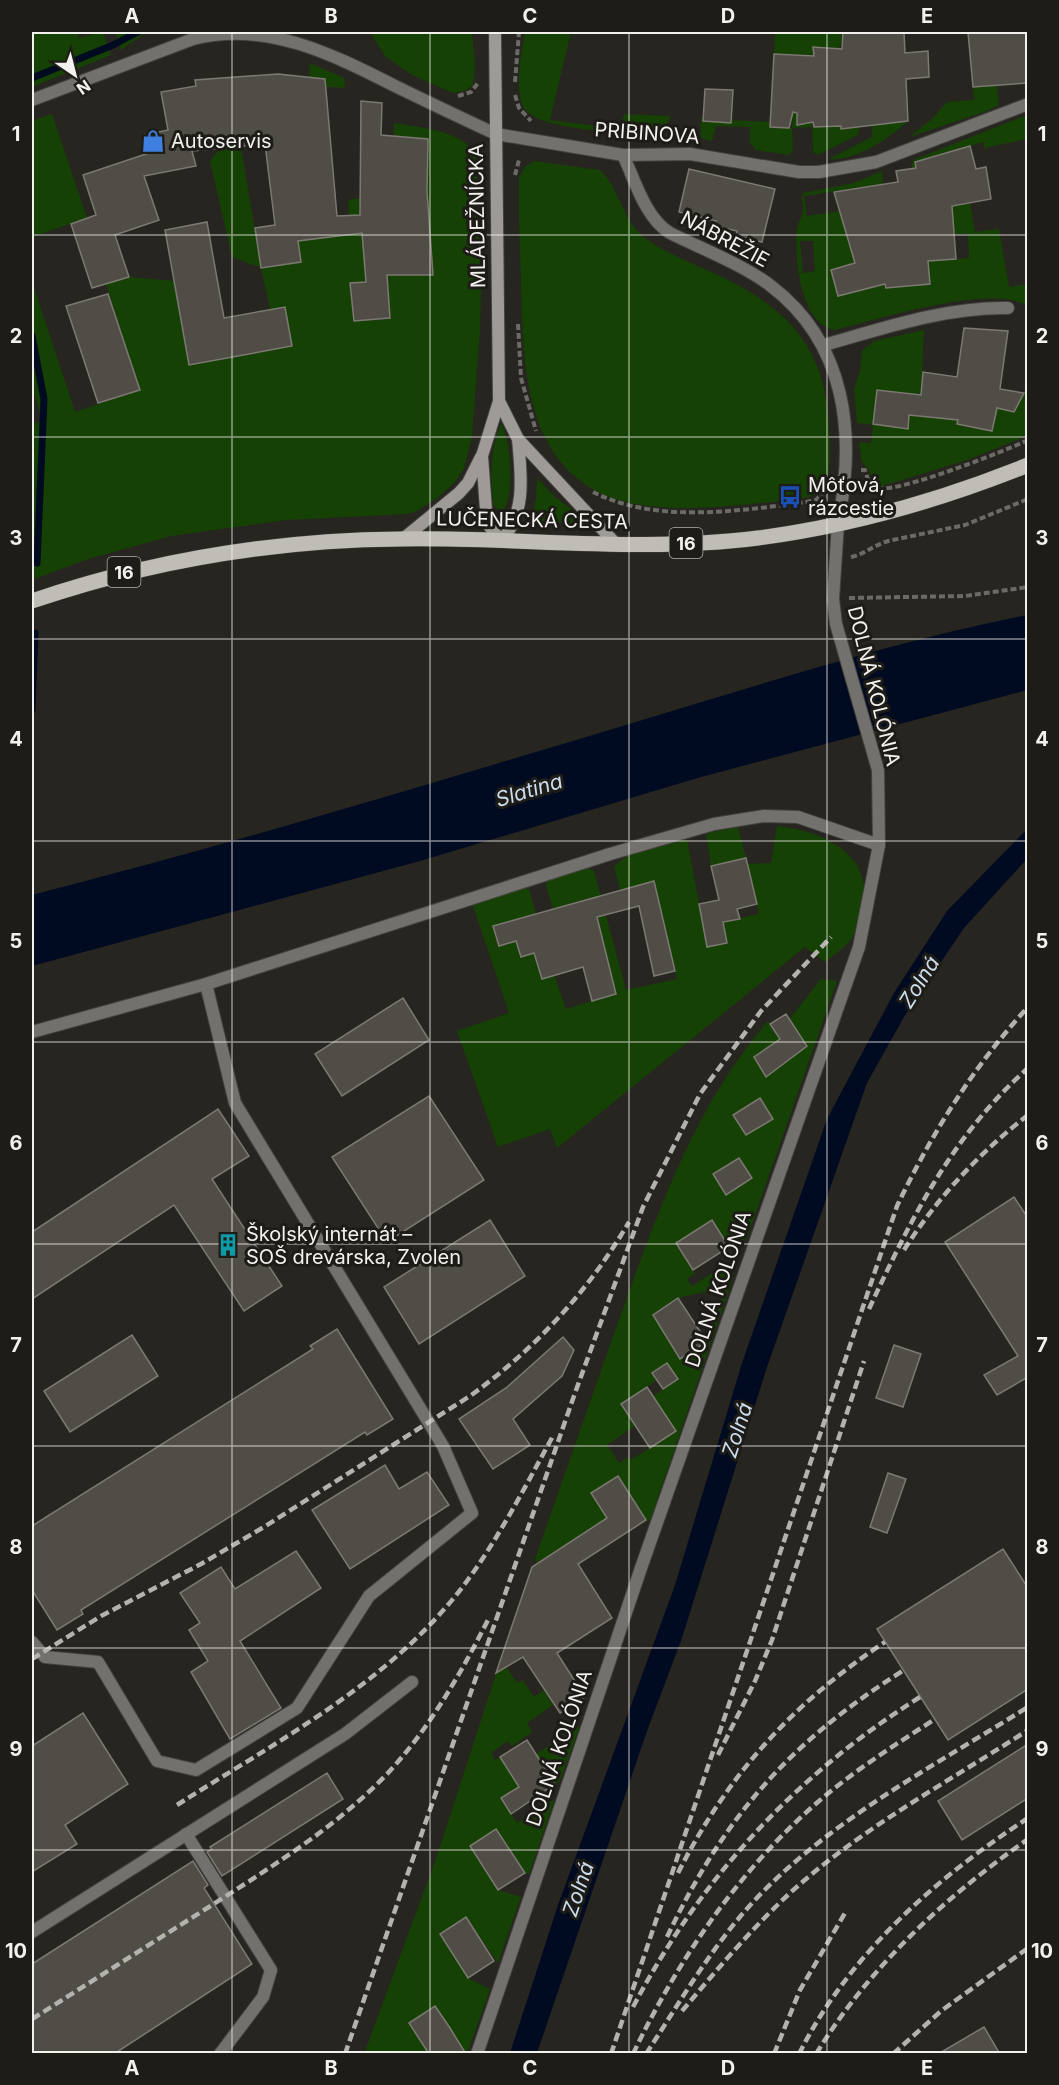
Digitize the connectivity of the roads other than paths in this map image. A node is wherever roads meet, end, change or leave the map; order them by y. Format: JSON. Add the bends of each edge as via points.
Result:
{"nodes":[{"id":1,"x":495,"y":32,"type":"edge"},
{"id":2,"x":238,"y":33,"type":"edge"},
{"id":3,"x":32,"y":100,"type":"edge"},
{"id":4,"x":1028,"y":104,"type":"edge"},
{"id":5,"x":496,"y":134,"type":"junction"},
{"id":6,"x":623,"y":155,"type":"junction"},
{"id":7,"x":1008,"y":308,"type":"dead end"},
{"id":8,"x":824,"y":345,"type":"junction"},
{"id":9,"x":499,"y":401,"type":"junction"},
{"id":10,"x":518,"y":439,"type":"junction"},
{"id":11,"x":482,"y":456,"type":"junction"},
{"id":12,"x":1028,"y":465,"type":"edge"},
{"id":13,"x":838,"y":523,"type":"junction"},
{"id":14,"x":403,"y":538,"type":"junction"},
{"id":15,"x":501,"y":541,"type":"junction"},
{"id":16,"x":616,"y":544,"type":"junction"},
{"id":17,"x":32,"y":601,"type":"edge"},
{"id":18,"x":879,"y":845,"type":"junction"},
{"id":19,"x":206,"y":984,"type":"junction"},
{"id":20,"x":32,"y":1032,"type":"edge"},
{"id":21,"x":32,"y":1642,"type":"edge"},
{"id":22,"x":411,"y":1682,"type":"dead end"},
{"id":23,"x":186,"y":1834,"type":"junction"},
{"id":24,"x":32,"y":1932,"type":"edge"},
{"id":25,"x":220,"y":2053,"type":"edge"},
{"id":26,"x":477,"y":2054,"type":"edge"}],
"edges":[{"from":1,"to":5,"type":"street","name":"MLÁDEŽNÍCKA"},
{"from":2,"to":3,"type":"street","name":"PRIBINOVA","via":[[205,36],[171,46]]},
{"from":2,"to":5,"type":"street","name":"PRIBINOVA","via":[[323,51]]},
{"from":4,"to":6,"type":"street","name":"PRIBINOVA","via":[[911,150],[844,169],[799,172],[690,154]]},
{"from":5,"to":6,"type":"street","name":"PRIBINOVA"},
{"from":5,"to":9,"type":"street","name":"MLÁDEŽNÍCKA"},
{"from":6,"to":8,"type":"street","name":"NÁBREŽIE","via":[[659,224],[769,285],[796,310]]},
{"from":7,"to":8,"type":"street","via":[[937,315]]},
{"from":8,"to":13,"type":"street","name":"NÁBREŽIE","via":[[838,386],[844,473]]},
{"from":9,"to":10,"type":"street"},
{"from":9,"to":11,"type":"street"},
{"from":10,"to":15,"type":"street","via":[[522,483],[519,504],[515,523]]},
{"from":10,"to":16,"type":"street"},
{"from":11,"to":14,"type":"street","via":[[468,483]]},
{"from":11,"to":15,"type":"street","via":[[487,523]]},
{"from":12,"to":13,"type":"main road","name":"LUČENECKÁ CESTA","number":"16","via":[[933,500]]},
{"from":13,"to":16,"type":"main road","name":"LUČENECKÁ CESTA","number":"16","via":[[756,538]]},
{"from":13,"to":18,"type":"street","name":"DOLNÁ KOLÓNIA","via":[[833,598],[836,624],[878,770]]},
{"from":14,"to":15,"type":"main road","name":"LUČENECKÁ CESTA","number":"16"},
{"from":14,"to":17,"type":"main road","name":"LUČENECKÁ CESTA","number":"16","via":[[327,540],[219,552],[100,578]]},
{"from":15,"to":16,"type":"main road","name":"LUČENECKÁ CESTA","number":"16"},
{"from":18,"to":19,"type":"street","via":[[798,817],[764,816],[714,824]]},
{"from":18,"to":26,"type":"street","name":"DOLNÁ KOLÓNIA","via":[[859,947],[641,1568]]},
{"from":19,"to":20,"type":"street"},
{"from":19,"to":21,"type":"street","via":[[235,1103],[443,1446],[472,1513],[369,1596],[297,1708],[196,1770],[157,1761],[98,1662],[45,1657]]},
{"from":22,"to":23,"type":"street","via":[[345,1734]]},
{"from":23,"to":24,"type":"street"},
{"from":23,"to":25,"type":"street","via":[[271,1970],[263,1997]]}]}
